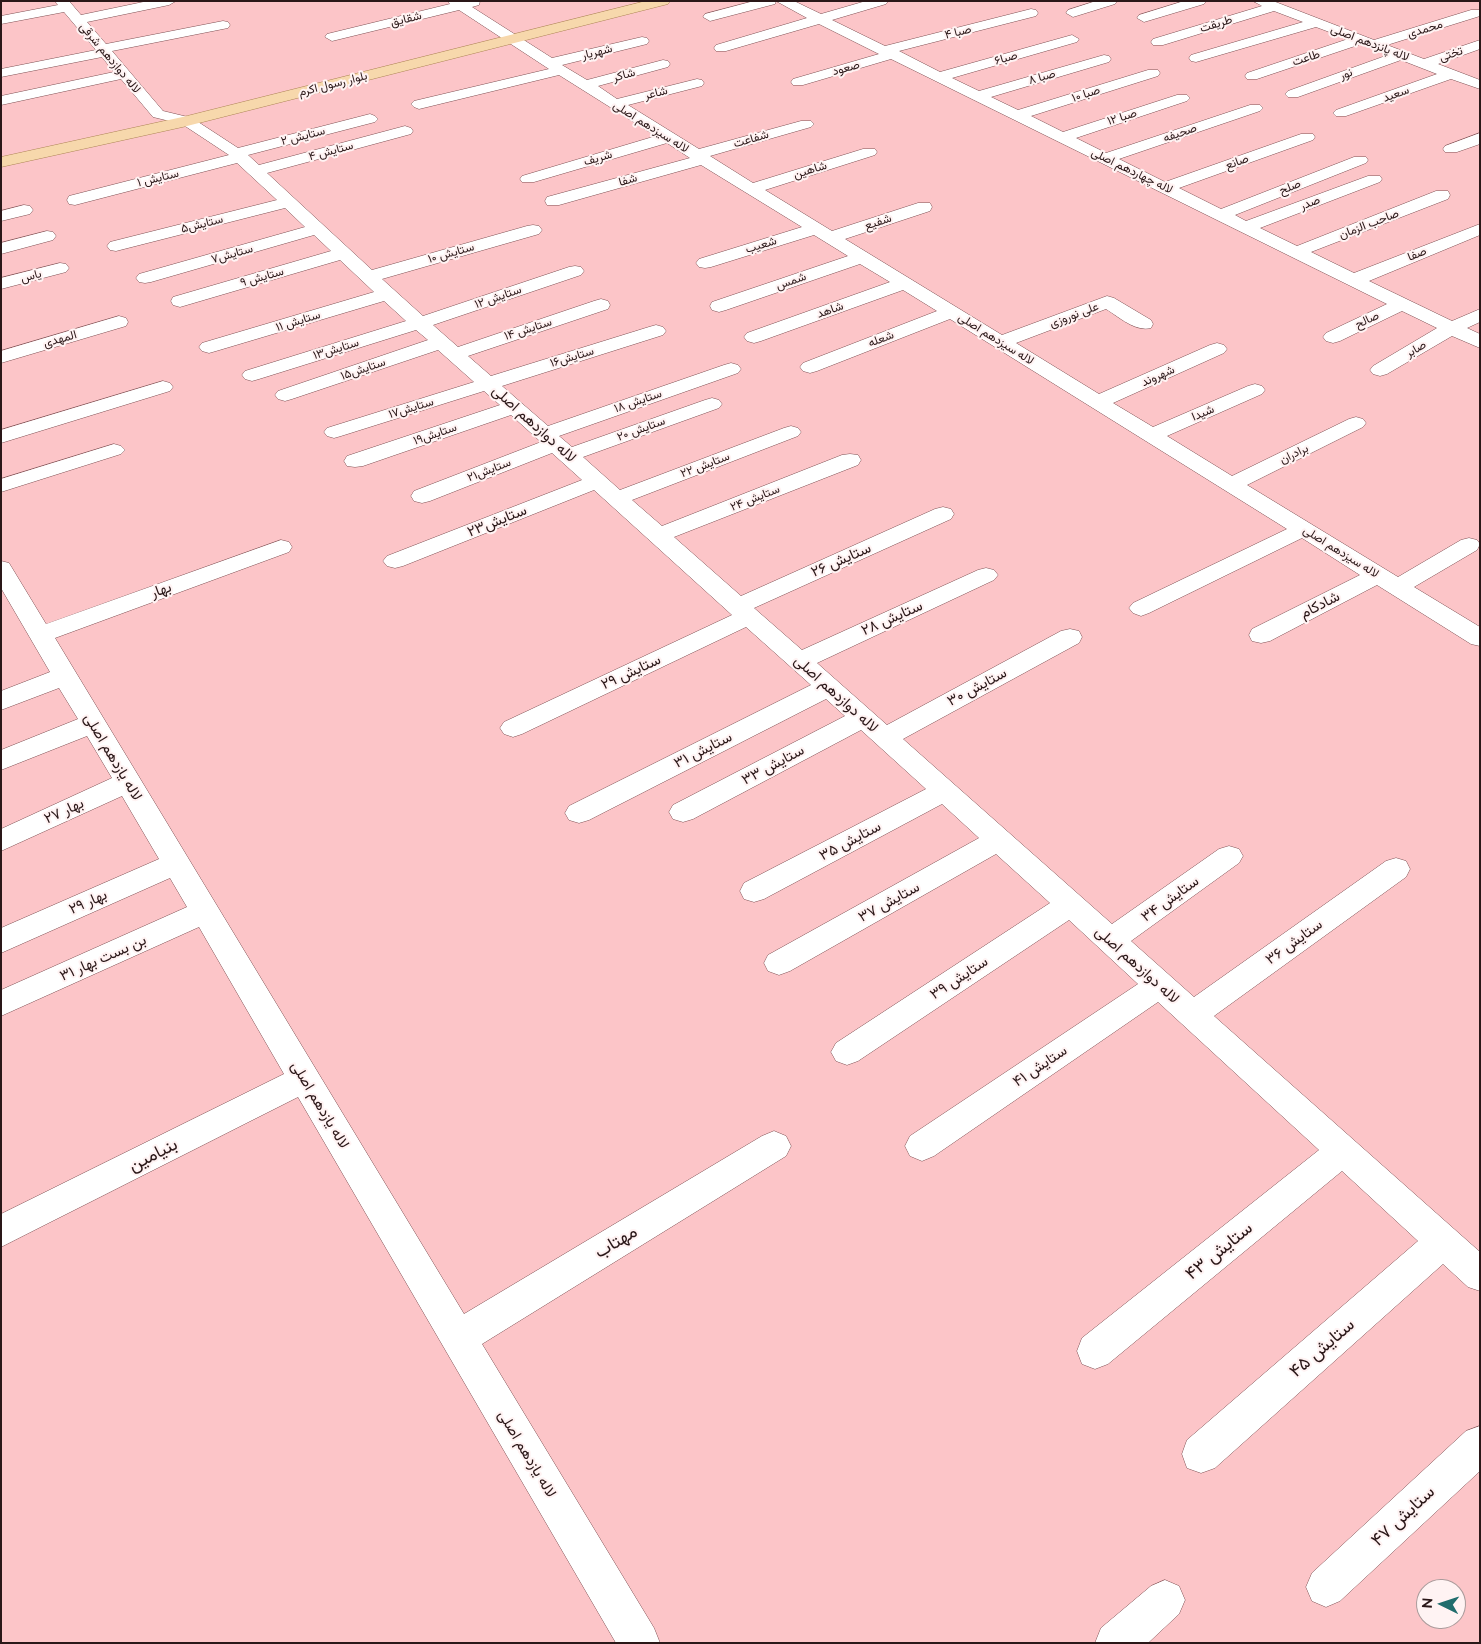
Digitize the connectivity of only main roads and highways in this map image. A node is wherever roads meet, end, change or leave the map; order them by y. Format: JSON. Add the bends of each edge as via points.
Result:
{"nodes":[{"id":1,"x":630,"y":1,"type":"edge"},
{"id":2,"x":663,"y":1,"type":"edge"},
{"id":3,"x":507,"y":36,"type":"junction"},
{"id":4,"x":1,"y":148,"type":"edge"},
{"id":5,"x":1,"y":162,"type":"edge"}],
"edges":[{"from":1,"to":3,"type":"main road","name":"بلوار رسول اکرم"},
{"from":2,"to":3,"type":"main road","name":"بلوار رسول اکرم"},
{"from":3,"to":4,"type":"main road","name":"بلوار رسول اکرم"},
{"from":3,"to":5,"type":"main road","name":"بلوار رسول اکرم","via":[[186,121]]}]}
